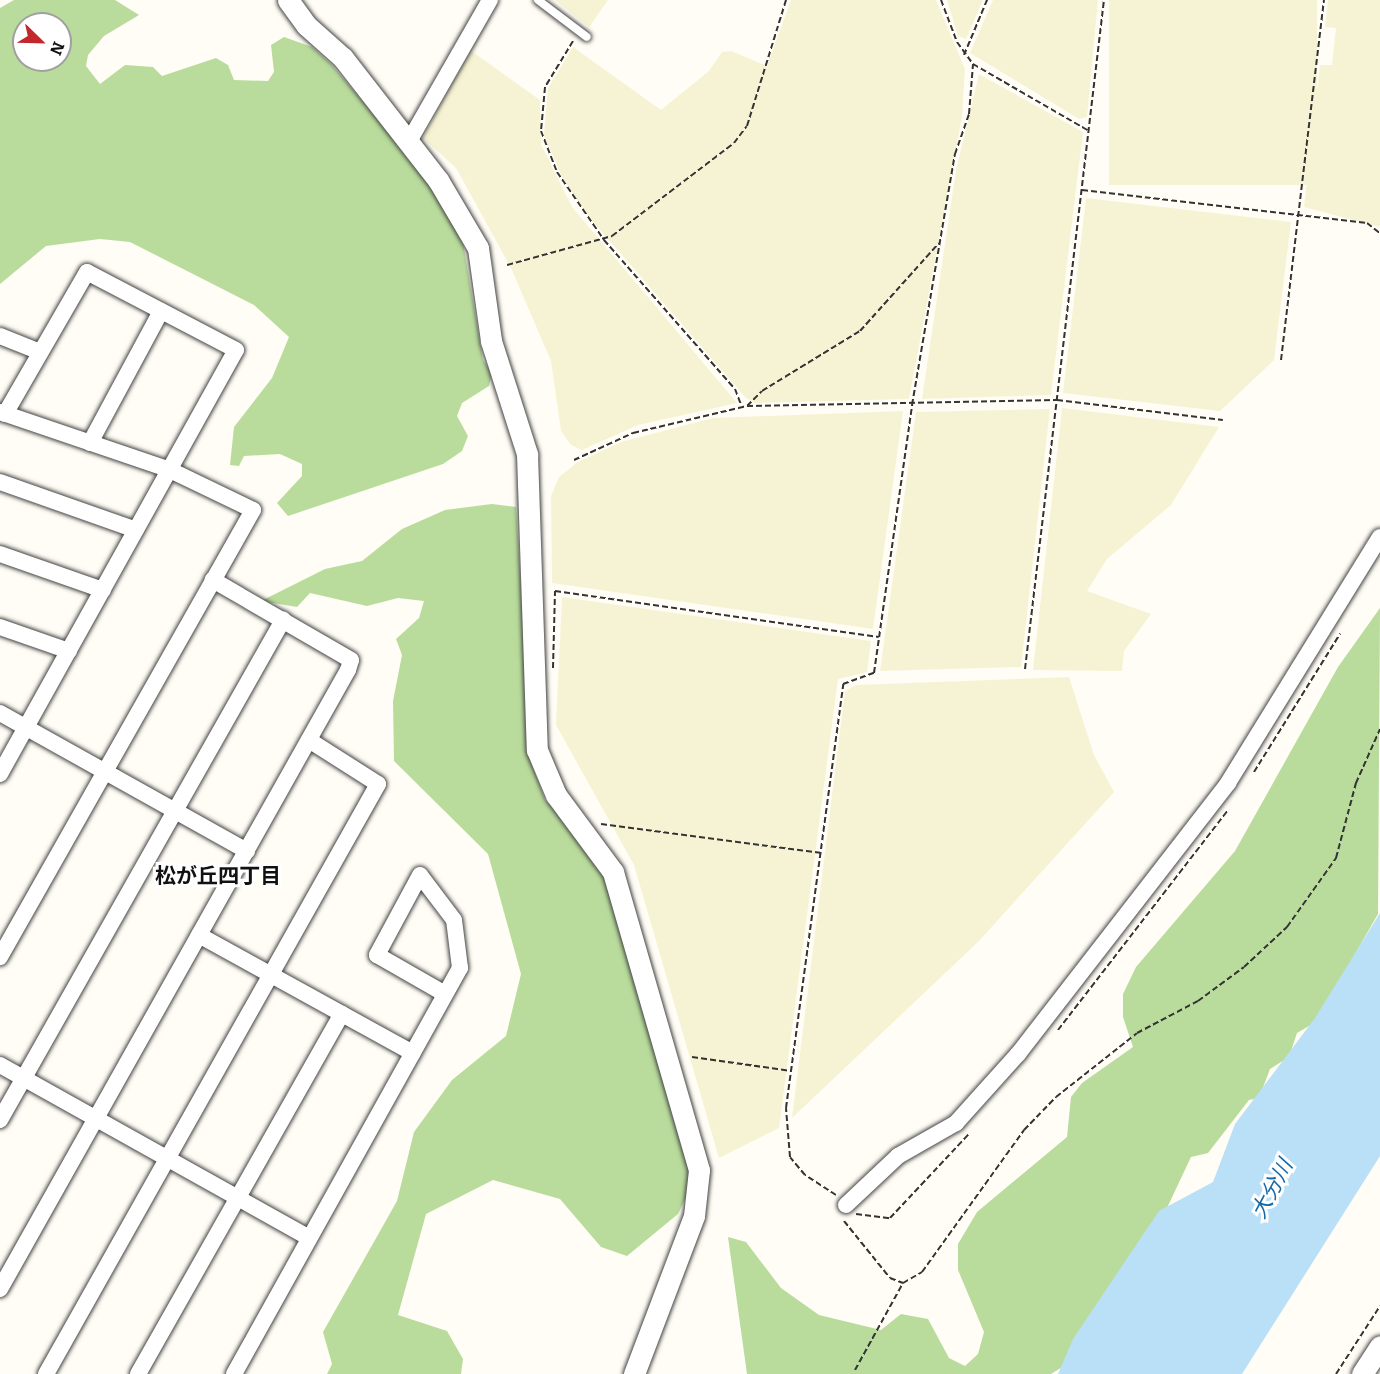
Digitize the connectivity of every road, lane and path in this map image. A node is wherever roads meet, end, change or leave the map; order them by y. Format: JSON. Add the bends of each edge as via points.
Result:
{"nodes":[{"id":1,"x":288,"y":0,"type":"edge"},
{"id":2,"x":490,"y":0,"type":"edge"},
{"id":3,"x":538,"y":0,"type":"edge"},
{"id":4,"x":786,"y":0,"type":"edge"},
{"id":5,"x":940,"y":0,"type":"edge"},
{"id":6,"x":987,"y":0,"type":"edge"},
{"id":7,"x":1104,"y":0,"type":"edge"},
{"id":8,"x":1324,"y":0,"type":"edge"},
{"id":9,"x":583,"y":34,"type":"joint"},
{"id":10,"x":964,"y":55,"type":"junction"},
{"id":11,"x":973,"y":64,"type":"junction"},
{"id":12,"x":1089,"y":130,"type":"junction"},
{"id":13,"x":408,"y":143,"type":"junction"},
{"id":14,"x":1082,"y":190,"type":"junction"},
{"id":15,"x":1298,"y":215,"type":"junction"},
{"id":16,"x":1380,"y":233,"type":"edge"},
{"id":17,"x":604,"y":240,"type":"junction"},
{"id":18,"x":940,"y":242,"type":"junction"},
{"id":19,"x":507,"y":265,"type":"dead end"},
{"id":20,"x":161,"y":311,"type":"junction"},
{"id":21,"x":0,"y":336,"type":"edge"},
{"id":22,"x":40,"y":352,"type":"junction"},
{"id":23,"x":1281,"y":360,"type":"dead end"},
{"id":24,"x":1057,"y":400,"type":"junction"},
{"id":25,"x":912,"y":405,"type":"junction"},
{"id":26,"x":747,"y":406,"type":"junction"},
{"id":27,"x":741,"y":407,"type":"junction"},
{"id":28,"x":3,"y":413,"type":"edge"},
{"id":29,"x":1223,"y":420,"type":"dead end"},
{"id":30,"x":90,"y":443,"type":"junction"},
{"id":31,"x":574,"y":460,"type":"dead end"},
{"id":32,"x":170,"y":470,"type":"junction"},
{"id":33,"x":0,"y":482,"type":"edge"},
{"id":34,"x":136,"y":531,"type":"junction"},
{"id":35,"x":1380,"y":537,"type":"edge"},
{"id":36,"x":0,"y":554,"type":"edge"},
{"id":37,"x":213,"y":580,"type":"junction"},
{"id":38,"x":103,"y":590,"type":"junction"},
{"id":39,"x":283,"y":620,"type":"junction"},
{"id":40,"x":0,"y":627,"type":"edge"},
{"id":41,"x":1344,"y":627,"type":"dead end"},
{"id":42,"x":879,"y":637,"type":"junction"},
{"id":43,"x":69,"y":651,"type":"junction"},
{"id":44,"x":1025,"y":669,"type":"dead end"},
{"id":45,"x":553,"y":678,"type":"dead end"},
{"id":46,"x":0,"y":713,"type":"edge"},
{"id":47,"x":26,"y":728,"type":"junction"},
{"id":48,"x":1380,"y":729,"type":"edge"},
{"id":49,"x":309,"y":740,"type":"junction"},
{"id":50,"x":105,"y":772,"type":"junction"},
{"id":51,"x":0,"y":774,"type":"edge"},
{"id":52,"x":1248,"y":782,"type":"dead end"},
{"id":53,"x":1236,"y":800,"type":"dead end"},
{"id":54,"x":175,"y":811,"type":"junction"},
{"id":55,"x":601,"y":824,"type":"dead end"},
{"id":56,"x":247,"y":850,"type":"junction"},
{"id":57,"x":820,"y":853,"type":"junction"},
{"id":58,"x":199,"y":935,"type":"junction"},
{"id":59,"x":0,"y":957,"type":"edge"},
{"id":60,"x":270,"y":974,"type":"junction"},
{"id":61,"x":445,"y":994,"type":"junction"},
{"id":62,"x":342,"y":1014,"type":"junction"},
{"id":63,"x":1050,"y":1039,"type":"dead end"},
{"id":64,"x":412,"y":1053,"type":"junction"},
{"id":65,"x":692,"y":1057,"type":"dead end"},
{"id":66,"x":0,"y":1065,"type":"edge"},
{"id":67,"x":791,"y":1071,"type":"junction"},
{"id":68,"x":24,"y":1078,"type":"junction"},
{"id":69,"x":96,"y":1119,"type":"junction"},
{"id":70,"x":0,"y":1120,"type":"edge"},
{"id":71,"x":974,"y":1128,"type":"dead end"},
{"id":72,"x":167,"y":1158,"type":"junction"},
{"id":73,"x":239,"y":1198,"type":"junction"},
{"id":74,"x":846,"y":1205,"type":"junction"},
{"id":75,"x":309,"y":1238,"type":"junction"},
{"id":76,"x":903,"y":1283,"type":"junction"},
{"id":77,"x":0,"y":1289,"type":"edge"},
{"id":78,"x":1380,"y":1306,"type":"edge"},
{"id":79,"x":1380,"y":1346,"type":"edge"},
{"id":80,"x":855,"y":1370,"type":"dead end"},
{"id":81,"x":53,"y":1372,"type":"edge"},
{"id":82,"x":138,"y":1374,"type":"edge"},
{"id":83,"x":234,"y":1374,"type":"edge"},
{"id":84,"x":634,"y":1374,"type":"edge"},
{"id":85,"x":1336,"y":1374,"type":"edge"},
{"id":86,"x":1362,"y":1374,"type":"edge"}],
"edges":[{"from":1,"to":13,"type":"street","via":[[306,25],[338,52]]},
{"from":2,"to":13,"type":"street"},
{"from":3,"to":9,"type":"lane"},
{"from":4,"to":17,"type":"path","via":[[743,133],[655,207]]},
{"from":5,"to":10,"type":"path"},
{"from":6,"to":10,"type":"path"},
{"from":7,"to":12,"type":"path"},
{"from":8,"to":15,"type":"path"},
{"from":9,"to":17,"type":"path","via":[[547,81],[541,131],[567,191]]},
{"from":10,"to":11,"type":"path"},
{"from":11,"to":12,"type":"path"},
{"from":11,"to":18,"type":"path","via":[[969,114],[955,154]]},
{"from":12,"to":14,"type":"path"},
{"from":13,"to":84,"type":"street","via":[[450,196],[478,248],[495,357],[525,440],[535,737],[541,763],[561,803],[613,872],[698,1163],[694,1216]]},
{"from":14,"to":15,"type":"path"},
{"from":14,"to":24,"type":"path"},
{"from":15,"to":16,"type":"path","via":[[1367,223]]},
{"from":15,"to":23,"type":"path"},
{"from":17,"to":19,"type":"path"},
{"from":17,"to":27,"type":"path","via":[[735,389]]},
{"from":18,"to":25,"type":"path"},
{"from":18,"to":26,"type":"path","via":[[860,331],[762,391]]},
{"from":20,"to":22,"type":"street","via":[[87,272]]},
{"from":20,"to":30,"type":"street"},
{"from":20,"to":32,"type":"street","via":[[236,350]]},
{"from":21,"to":22,"type":"street"},
{"from":22,"to":28,"type":"street"},
{"from":24,"to":25,"type":"path"},
{"from":24,"to":29,"type":"path"},
{"from":24,"to":44,"type":"path"},
{"from":25,"to":26,"type":"path"},
{"from":25,"to":42,"type":"path"},
{"from":26,"to":27,"type":"path"},
{"from":27,"to":31,"type":"path","via":[[633,433]]},
{"from":28,"to":30,"type":"street"},
{"from":30,"to":32,"type":"street"},
{"from":32,"to":34,"type":"street"},
{"from":32,"to":37,"type":"street","via":[[253,510]]},
{"from":33,"to":34,"type":"street"},
{"from":34,"to":38,"type":"street"},
{"from":35,"to":74,"type":"street","via":[[1228,783],[1018,1054],[956,1123],[898,1156]]},
{"from":36,"to":38,"type":"street"},
{"from":37,"to":39,"type":"street"},
{"from":37,"to":50,"type":"street"},
{"from":38,"to":43,"type":"street"},
{"from":39,"to":49,"type":"street","via":[[351,660]]},
{"from":39,"to":54,"type":"street"},
{"from":40,"to":43,"type":"street"},
{"from":41,"to":52,"type":"path"},
{"from":42,"to":45,"type":"path","via":[[555,591]]},
{"from":42,"to":57,"type":"path","via":[[873,675],[843,684]]},
{"from":43,"to":47,"type":"street"},
{"from":46,"to":47,"type":"street"},
{"from":47,"to":50,"type":"street"},
{"from":47,"to":51,"type":"street"},
{"from":48,"to":76,"type":"path","via":[[1356,783],[1336,858],[1287,927],[1244,967],[1198,1001],[1137,1033],[1056,1096],[1024,1130],[922,1272]]},
{"from":49,"to":56,"type":"street"},
{"from":49,"to":60,"type":"street","via":[[378,784]]},
{"from":50,"to":54,"type":"street"},
{"from":50,"to":59,"type":"street"},
{"from":53,"to":63,"type":"path","via":[[1142,927]]},
{"from":54,"to":56,"type":"street"},
{"from":54,"to":68,"type":"street"},
{"from":55,"to":57,"type":"path"},
{"from":56,"to":58,"type":"street"},
{"from":57,"to":67,"type":"path"},
{"from":58,"to":60,"type":"street"},
{"from":58,"to":69,"type":"street"},
{"from":60,"to":62,"type":"street"},
{"from":60,"to":72,"type":"street"},
{"from":61,"to":61,"type":"street","via":[[460,968],[454,920],[420,875],[377,955]]},
{"from":61,"to":64,"type":"street"},
{"from":62,"to":64,"type":"street"},
{"from":62,"to":73,"type":"street"},
{"from":64,"to":75,"type":"street"},
{"from":65,"to":67,"type":"path"},
{"from":66,"to":68,"type":"street"},
{"from":67,"to":74,"type":"path","via":[[785,1129],[790,1157],[805,1175]]},
{"from":68,"to":69,"type":"street"},
{"from":68,"to":70,"type":"street"},
{"from":69,"to":72,"type":"street"},
{"from":69,"to":77,"type":"street"},
{"from":71,"to":74,"type":"path","via":[[890,1218],[858,1216]]},
{"from":72,"to":73,"type":"street"},
{"from":72,"to":81,"type":"street"},
{"from":73,"to":75,"type":"street"},
{"from":73,"to":82,"type":"street"},
{"from":74,"to":76,"type":"path","via":[[849,1232],[884,1273]]},
{"from":75,"to":83,"type":"street"},
{"from":76,"to":80,"type":"path"},
{"from":78,"to":85,"type":"path"},
{"from":79,"to":86,"type":"street"}]}
